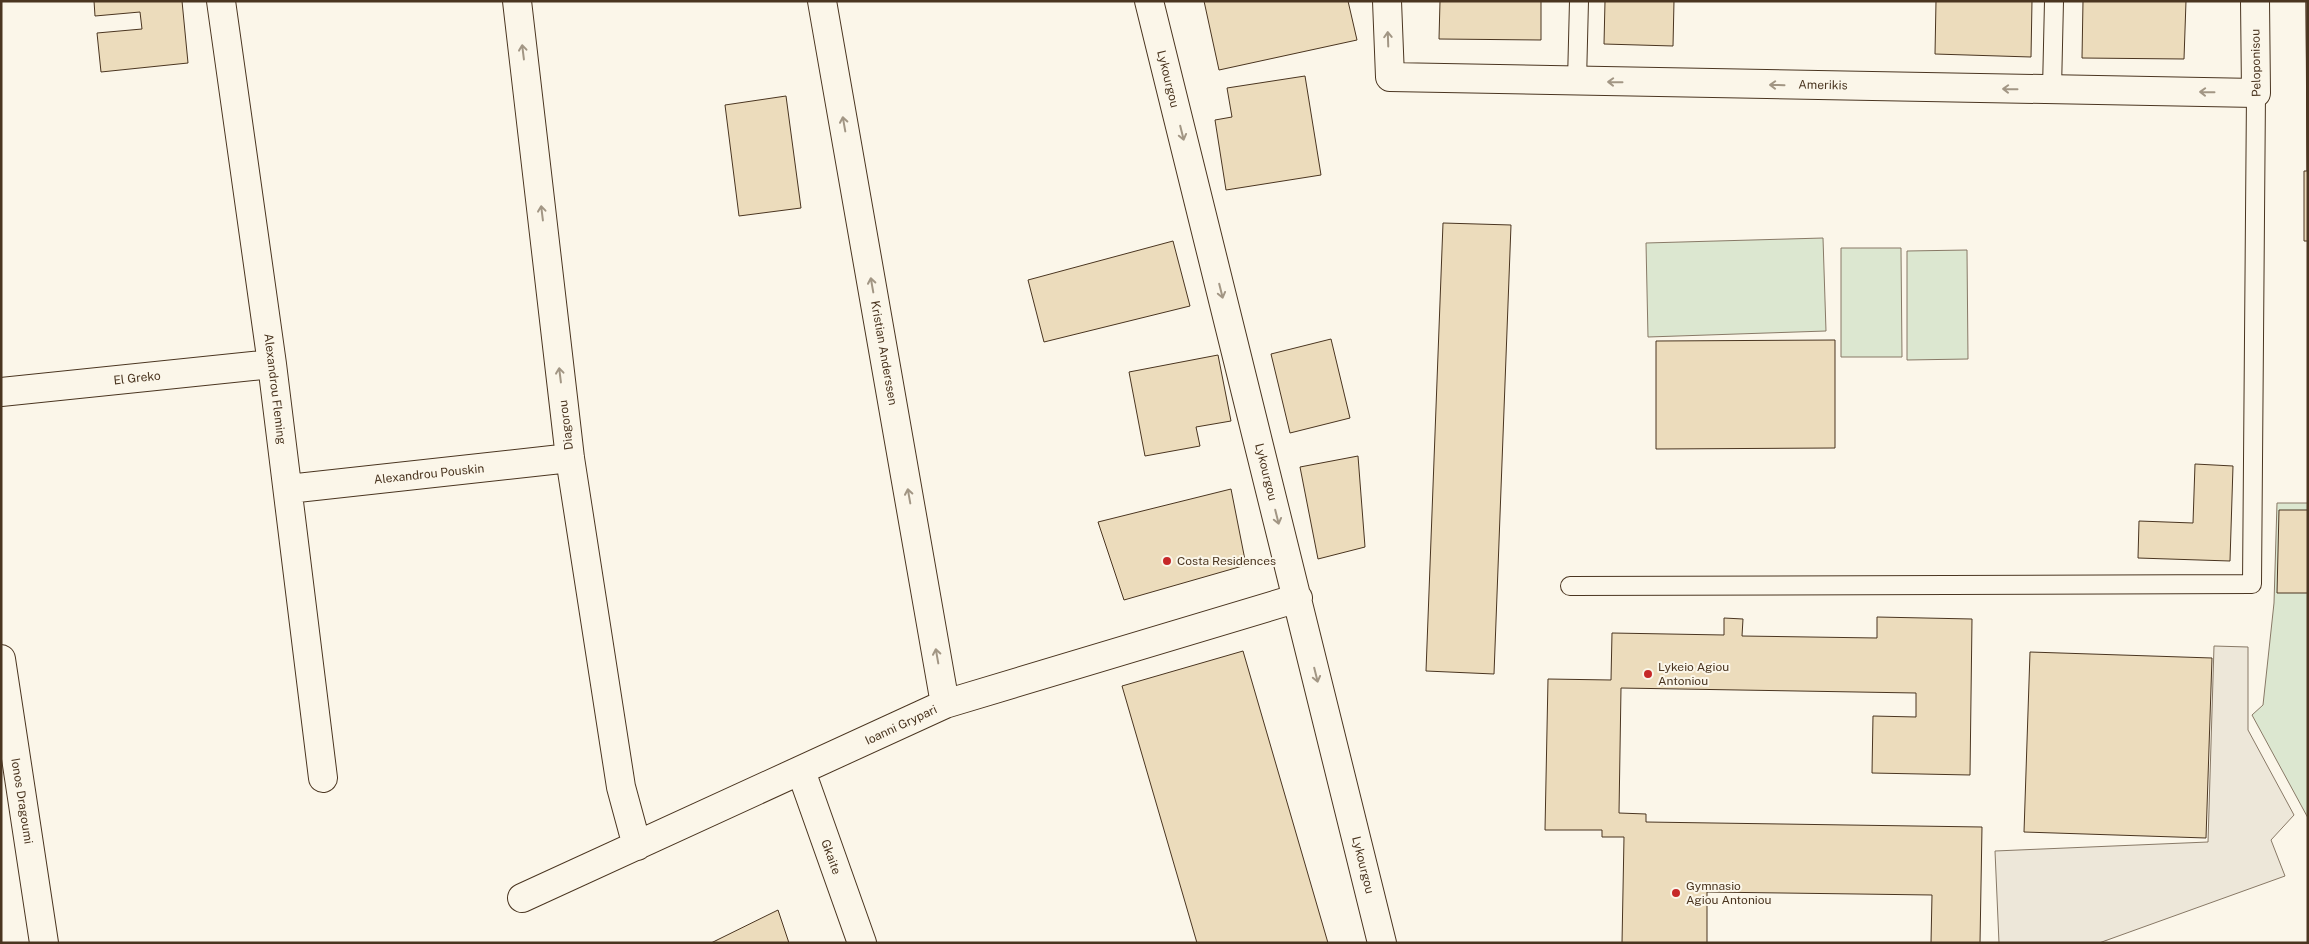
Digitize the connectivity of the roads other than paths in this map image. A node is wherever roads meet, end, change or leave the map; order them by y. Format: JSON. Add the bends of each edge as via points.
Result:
{"nodes":[{"id":1,"x":221,"y":1,"type":"edge"},
{"id":2,"x":517,"y":1,"type":"edge"},
{"id":3,"x":822,"y":1,"type":"edge"},
{"id":4,"x":1149,"y":1,"type":"edge"},
{"id":5,"x":1387,"y":1,"type":"edge"},
{"id":6,"x":1579,"y":1,"type":"edge"},
{"id":7,"x":2054,"y":1,"type":"edge"},
{"id":8,"x":2255,"y":1,"type":"edge"},
{"id":9,"x":1577,"y":81,"type":"junction"},
{"id":10,"x":2052,"y":90,"type":"junction"},
{"id":11,"x":2256,"y":93,"type":"junction"},
{"id":12,"x":272,"y":364,"type":"junction"},
{"id":13,"x":1,"y":392,"type":"edge"},
{"id":14,"x":570,"y":458,"type":"junction"},
{"id":15,"x":288,"y":489,"type":"junction"},
{"id":16,"x":1570,"y":586,"type":"dead end"},
{"id":17,"x":1298,"y":598,"type":"junction"},
{"id":18,"x":1,"y":659,"type":"edge"},
{"id":19,"x":945,"y":704,"type":"junction"},
{"id":20,"x":801,"y":771,"type":"junction"},
{"id":21,"x":323,"y":778,"type":"dead end"},
{"id":22,"x":636,"y":846,"type":"junction"},
{"id":23,"x":522,"y":898,"type":"dead end"},
{"id":24,"x":44,"y":943,"type":"edge"},
{"id":25,"x":862,"y":943,"type":"edge"},
{"id":26,"x":1382,"y":943,"type":"edge"}],
"edges":[{"from":1,"to":12,"type":"street","name":"Alexandrou Fleming"},
{"from":14,"to":2,"type":"street","name":"Diagorou","one_way":true},
{"from":19,"to":3,"type":"street","name":"Kristian Anderssen","one_way":true},
{"from":4,"to":17,"type":"street","name":"Lykourgou","one_way":true},
{"from":9,"to":5,"type":"street","name":"Amerikis","one_way":true,"via":[[1390,77]]},
{"from":6,"to":9,"type":"lane"},
{"from":7,"to":10,"type":"lane"},
{"from":8,"to":11,"type":"street","name":"Peloponisou"},
{"from":10,"to":9,"type":"street","name":"Amerikis","one_way":true},
{"from":11,"to":10,"type":"street","name":"Amerikis","one_way":true},
{"from":11,"to":16,"type":"lane","name":"Peloponisou","via":[[2252,584]]},
{"from":12,"to":13,"type":"street","name":"El Greko"},
{"from":12,"to":15,"type":"street","name":"Alexandrou Fleming"},
{"from":14,"to":15,"type":"street","name":"Alexandrou Pouskin"},
{"from":14,"to":22,"type":"street","name":"Diagorou","via":[[621,787]]},
{"from":15,"to":21,"type":"street","name":"Alexandrou Fleming"},
{"from":17,"to":19,"type":"street","name":"Ioanni Grypari"},
{"from":17,"to":26,"type":"street","name":"Lykourgou","one_way":true},
{"from":18,"to":24,"type":"street","name":"Ionos Dragoumi"},
{"from":19,"to":20,"type":"street","name":"Ioanni Grypari"},
{"from":20,"to":22,"type":"street","name":"Ioanni Grypari"},
{"from":20,"to":25,"type":"street","name":"Gkaite"},
{"from":22,"to":23,"type":"street","name":"Ioanni Grypari"}]}
